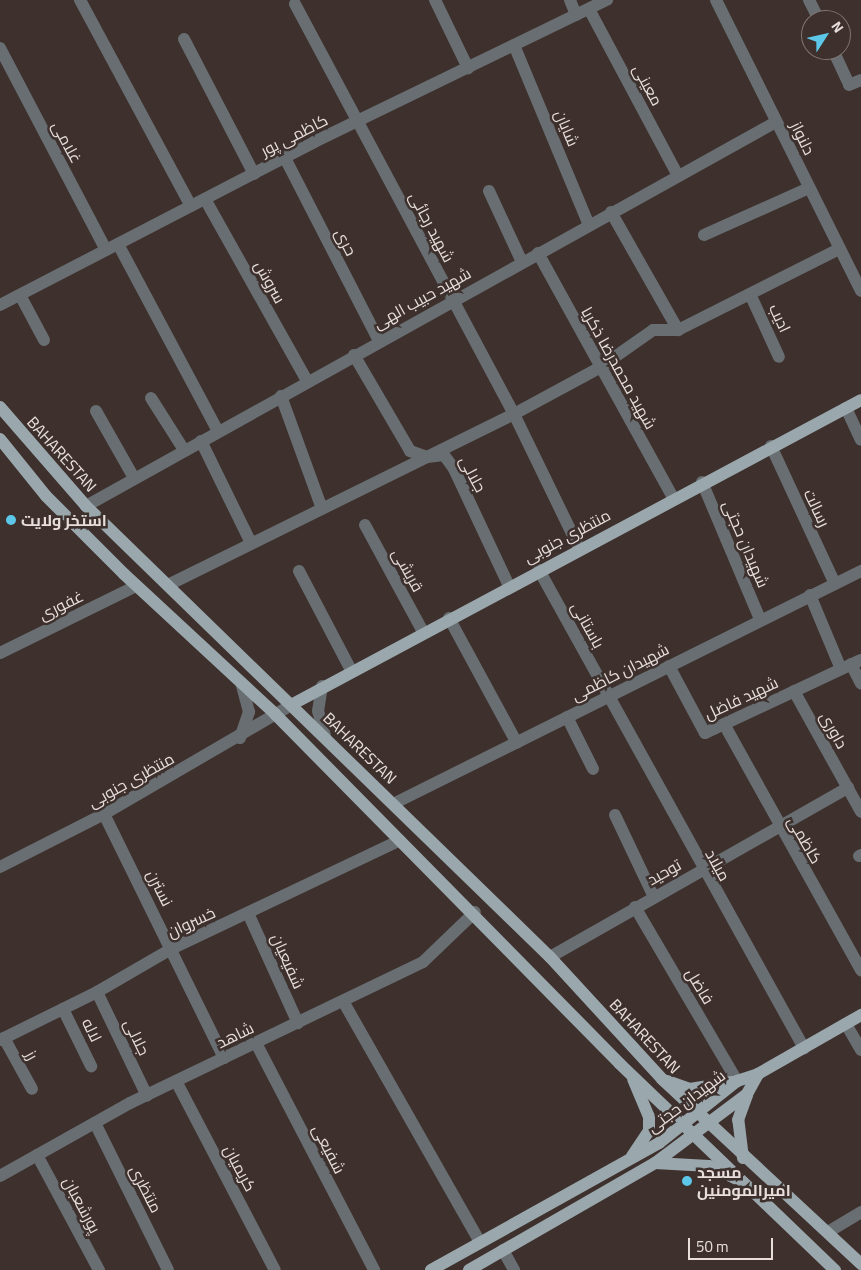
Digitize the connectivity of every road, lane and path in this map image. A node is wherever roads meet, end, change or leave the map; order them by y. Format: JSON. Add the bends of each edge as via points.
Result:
{"nodes":[{"id":1,"x":80,"y":0,"type":"edge"},
{"id":2,"x":435,"y":0,"type":"edge"},
{"id":3,"x":570,"y":0,"type":"edge"},
{"id":4,"x":607,"y":0,"type":"edge"},
{"id":5,"x":716,"y":0,"type":"edge"},
{"id":6,"x":295,"y":4,"type":"dead end"},
{"id":7,"x":589,"y":9,"type":"junction"},
{"id":8,"x":576,"y":15,"type":"junction"},
{"id":9,"x":184,"y":39,"type":"dead end"},
{"id":10,"x":514,"y":45,"type":"junction"},
{"id":11,"x":0,"y":48,"type":"edge"},
{"id":12,"x":838,"y":60,"type":"edge"},
{"id":13,"x":468,"y":68,"type":"junction"},
{"id":14,"x":861,"y":80,"type":"edge"},
{"id":15,"x":357,"y":122,"type":"junction"},
{"id":16,"x":776,"y":122,"type":"junction"},
{"id":17,"x":284,"y":158,"type":"junction"},
{"id":18,"x":254,"y":174,"type":"junction"},
{"id":19,"x":678,"y":176,"type":"junction"},
{"id":20,"x":810,"y":188,"type":"junction"},
{"id":21,"x":489,"y":191,"type":"dead end"},
{"id":22,"x":205,"y":199,"type":"junction"},
{"id":23,"x":190,"y":206,"type":"junction"},
{"id":24,"x":612,"y":212,"type":"junction"},
{"id":25,"x":590,"y":224,"type":"junction"},
{"id":26,"x":704,"y":235,"type":"dead end"},
{"id":27,"x":118,"y":244,"type":"junction"},
{"id":28,"x":840,"y":249,"type":"junction"},
{"id":29,"x":106,"y":250,"type":"junction"},
{"id":30,"x":538,"y":253,"type":"junction"},
{"id":31,"x":522,"y":262,"type":"junction"},
{"id":32,"x":861,"y":291,"type":"edge"},
{"id":33,"x":750,"y":294,"type":"junction"},
{"id":34,"x":20,"y":295,"type":"junction"},
{"id":35,"x":453,"y":299,"type":"junction"},
{"id":36,"x":0,"y":305,"type":"edge"},
{"id":37,"x":678,"y":330,"type":"junction"},
{"id":38,"x":44,"y":340,"type":"dead end"},
{"id":39,"x":379,"y":341,"type":"junction"},
{"id":40,"x":354,"y":355,"type":"junction"},
{"id":41,"x":779,"y":357,"type":"dead end"},
{"id":42,"x":599,"y":368,"type":"junction"},
{"id":43,"x":307,"y":381,"type":"junction"},
{"id":44,"x":281,"y":396,"type":"junction"},
{"id":45,"x":151,"y":398,"type":"dead end"},
{"id":46,"x":861,"y":400,"type":"edge"},
{"id":47,"x":0,"y":408,"type":"edge"},
{"id":48,"x":846,"y":408,"type":"junction"},
{"id":49,"x":96,"y":411,"type":"dead end"},
{"id":50,"x":514,"y":414,"type":"junction"},
{"id":51,"x":218,"y":431,"type":"junction"},
{"id":52,"x":0,"y":439,"type":"edge"},
{"id":53,"x":861,"y":440,"type":"edge"},
{"id":54,"x":201,"y":441,"type":"junction"},
{"id":55,"x":770,"y":446,"type":"junction"},
{"id":56,"x":184,"y":450,"type":"junction"},
{"id":57,"x":427,"y":457,"type":"junction"},
{"id":58,"x":134,"y":478,"type":"junction"},
{"id":59,"x":702,"y":482,"type":"junction"},
{"id":60,"x":673,"y":498,"type":"junction"},
{"id":61,"x":86,"y":506,"type":"junction"},
{"id":62,"x":321,"y":506,"type":"junction"},
{"id":63,"x":365,"y":525,"type":"dead end"},
{"id":64,"x":250,"y":541,"type":"junction"},
{"id":65,"x":579,"y":548,"type":"junction"},
{"id":66,"x":539,"y":570,"type":"junction"},
{"id":67,"x":299,"y":571,"type":"dead end"},
{"id":68,"x":861,"y":571,"type":"edge"},
{"id":69,"x":835,"y":584,"type":"junction"},
{"id":70,"x":168,"y":585,"type":"junction"},
{"id":71,"x":136,"y":586,"type":"junction"},
{"id":72,"x":509,"y":586,"type":"junction"},
{"id":73,"x":810,"y":595,"type":"junction"},
{"id":74,"x":449,"y":618,"type":"junction"},
{"id":75,"x":760,"y":619,"type":"junction"},
{"id":76,"x":423,"y":632,"type":"junction"},
{"id":77,"x":0,"y":653,"type":"edge"},
{"id":78,"x":851,"y":665,"type":"edge"},
{"id":79,"x":669,"y":666,"type":"junction"},
{"id":80,"x":351,"y":670,"type":"junction"},
{"id":81,"x":241,"y":683,"type":"junction"},
{"id":82,"x":861,"y":684,"type":"edge"},
{"id":83,"x":322,"y":686,"type":"junction"},
{"id":84,"x":794,"y":691,"type":"junction"},
{"id":85,"x":608,"y":696,"type":"junction"},
{"id":86,"x":291,"y":705,"type":"junction"},
{"id":87,"x":275,"y":714,"type":"junction"},
{"id":88,"x":568,"y":717,"type":"junction"},
{"id":89,"x":724,"y":724,"type":"junction"},
{"id":90,"x":325,"y":736,"type":"junction"},
{"id":91,"x":240,"y":738,"type":"junction"},
{"id":92,"x":517,"y":743,"type":"junction"},
{"id":93,"x":593,"y":769,"type":"dead end"},
{"id":94,"x":848,"y":788,"type":"junction"},
{"id":95,"x":394,"y":803,"type":"junction"},
{"id":96,"x":861,"y":812,"type":"edge"},
{"id":97,"x":104,"y":814,"type":"junction"},
{"id":98,"x":615,"y":815,"type":"dead end"},
{"id":99,"x":778,"y":827,"type":"junction"},
{"id":100,"x":400,"y":840,"type":"junction"},
{"id":101,"x":0,"y":867,"type":"edge"},
{"id":102,"x":702,"y":870,"type":"junction"},
{"id":103,"x":654,"y":897,"type":"junction"},
{"id":104,"x":635,"y":907,"type":"junction"},
{"id":105,"x":474,"y":912,"type":"junction"},
{"id":106,"x":248,"y":913,"type":"junction"},
{"id":107,"x":173,"y":948,"type":"junction"},
{"id":108,"x":550,"y":956,"type":"junction"},
{"id":109,"x":861,"y":970,"type":"edge"},
{"id":110,"x":97,"y":992,"type":"junction"},
{"id":111,"x":343,"y":1001,"type":"junction"},
{"id":112,"x":64,"y":1009,"type":"junction"},
{"id":113,"x":861,"y":1015,"type":"edge"},
{"id":114,"x":298,"y":1023,"type":"junction"},
{"id":115,"x":846,"y":1024,"type":"junction"},
{"id":116,"x":2,"y":1039,"type":"edge"},
{"id":117,"x":256,"y":1043,"type":"junction"},
{"id":118,"x":804,"y":1048,"type":"junction"},
{"id":119,"x":861,"y":1050,"type":"edge"},
{"id":120,"x":224,"y":1058,"type":"junction"},
{"id":121,"x":620,"y":1064,"type":"junction"},
{"id":122,"x":91,"y":1066,"type":"dead end"},
{"id":123,"x":758,"y":1074,"type":"junction"},
{"id":124,"x":662,"y":1079,"type":"junction"},
{"id":125,"x":176,"y":1081,"type":"junction"},
{"id":126,"x":737,"y":1081,"type":"junction"},
{"id":127,"x":32,"y":1089,"type":"dead end"},
{"id":128,"x":747,"y":1094,"type":"junction"},
{"id":129,"x":147,"y":1096,"type":"junction"},
{"id":130,"x":697,"y":1113,"type":"junction"},
{"id":131,"x":683,"y":1122,"type":"junction"},
{"id":132,"x":95,"y":1123,"type":"junction"},
{"id":133,"x":708,"y":1124,"type":"junction"},
{"id":134,"x":695,"y":1135,"type":"junction"},
{"id":135,"x":37,"y":1155,"type":"junction"},
{"id":136,"x":743,"y":1158,"type":"junction"},
{"id":137,"x":630,"y":1160,"type":"junction"},
{"id":138,"x":655,"y":1163,"type":"junction"},
{"id":139,"x":0,"y":1176,"type":"edge"},
{"id":140,"x":744,"y":1183,"type":"junction"},
{"id":141,"x":861,"y":1212,"type":"edge"},
{"id":142,"x":828,"y":1232,"type":"junction"},
{"id":143,"x":480,"y":1242,"type":"junction"},
{"id":144,"x":503,"y":1250,"type":"junction"},
{"id":145,"x":861,"y":1264,"type":"edge"},
{"id":146,"x":99,"y":1270,"type":"edge"},
{"id":147,"x":168,"y":1270,"type":"edge"},
{"id":148,"x":275,"y":1270,"type":"edge"},
{"id":149,"x":374,"y":1270,"type":"edge"},
{"id":150,"x":431,"y":1270,"type":"edge"},
{"id":151,"x":469,"y":1270,"type":"edge"},
{"id":152,"x":514,"y":1270,"type":"edge"},
{"id":153,"x":835,"y":1270,"type":"edge"}],
"edges":[{"from":1,"to":23,"type":"street"},
{"from":2,"to":13,"type":"street"},
{"from":3,"to":8,"type":"street"},
{"from":4,"to":7,"type":"street","name":"کاظمی پور"},
{"from":5,"to":16,"type":"street","name":"دلنواز"},
{"from":6,"to":15,"type":"street","name":"شهید رجائی"},
{"from":7,"to":8,"type":"street","name":"کاظمی پور"},
{"from":7,"to":19,"type":"street","name":"معینی"},
{"from":8,"to":10,"type":"street","name":"کاظمی پور"},
{"from":9,"to":18,"type":"street"},
{"from":10,"to":13,"type":"street","name":"کاظمی پور"},
{"from":10,"to":25,"type":"street","name":"شایان"},
{"from":11,"to":29,"type":"street","name":"غلامی"},
{"from":12,"to":14,"type":"street","via":[[849,85]]},
{"from":13,"to":15,"type":"street","name":"کاظمی پور"},
{"from":15,"to":17,"type":"street","name":"کاظمی پور"},
{"from":15,"to":35,"type":"street","name":"شهید رجائی"},
{"from":16,"to":19,"type":"street","name":"شهید حبیب الهی"},
{"from":16,"to":20,"type":"street","name":"دلنواز"},
{"from":17,"to":18,"type":"street","name":"کاظمی پور"},
{"from":17,"to":39,"type":"street","name":"حری"},
{"from":18,"to":22,"type":"street","name":"کاظمی پور"},
{"from":19,"to":24,"type":"street","name":"شهید حبیب الهی"},
{"from":20,"to":26,"type":"street"},
{"from":20,"to":28,"type":"street","name":"دلنواز"},
{"from":21,"to":31,"type":"street"},
{"from":22,"to":23,"type":"street","name":"کاظمی پور"},
{"from":22,"to":43,"type":"street","name":"سروش"},
{"from":23,"to":27,"type":"street","name":"کاظمی پور"},
{"from":24,"to":25,"type":"street","name":"شهید حبیب الهی"},
{"from":24,"to":37,"type":"street"},
{"from":25,"to":30,"type":"street","name":"شهید حبیب الهی"},
{"from":27,"to":29,"type":"street","name":"کاظمی پور"},
{"from":27,"to":51,"type":"street"},
{"from":28,"to":32,"type":"street","name":"دلنواز"},
{"from":28,"to":33,"type":"street"},
{"from":29,"to":34,"type":"street","name":"کاظمی پور"},
{"from":30,"to":31,"type":"street","name":"شهید حبیب الهی"},
{"from":30,"to":42,"type":"street","name":"شهید محمدرضا ذکریا"},
{"from":31,"to":35,"type":"street","name":"شهید حبیب الهی"},
{"from":33,"to":37,"type":"street"},
{"from":33,"to":41,"type":"street","name":"ادیب"},
{"from":34,"to":36,"type":"street","name":"کاظمی پور"},
{"from":34,"to":38,"type":"street"},
{"from":35,"to":39,"type":"street","name":"شهید حبیب الهی"},
{"from":35,"to":50,"type":"street","name":"شهید رجائی"},
{"from":37,"to":42,"type":"street","via":[[654,330]]},
{"from":39,"to":40,"type":"street","name":"شهید حبیب الهی"},
{"from":40,"to":43,"type":"street","name":"شهید حبیب الهی"},
{"from":40,"to":57,"type":"street","name":"جلالی","via":[[410,451]]},
{"from":42,"to":50,"type":"street"},
{"from":42,"to":60,"type":"street","name":"شهید محمدرضا ذکریا"},
{"from":43,"to":44,"type":"street","name":"شهید حبیب الهی"},
{"from":44,"to":51,"type":"street","name":"شهید حبیب الهی"},
{"from":44,"to":62,"type":"street"},
{"from":45,"to":56,"type":"street"},
{"from":46,"to":48,"type":"main road","name":"منتظری جنوبی"},
{"from":47,"to":61,"type":"main road","name":"BAHARESTAN"},
{"from":48,"to":53,"type":"street"},
{"from":48,"to":55,"type":"main road","name":"منتظری جنوبی"},
{"from":49,"to":58,"type":"street"},
{"from":50,"to":57,"type":"street"},
{"from":50,"to":65,"type":"street","name":"شهید رجائی"},
{"from":51,"to":54,"type":"street","name":"شهید حبیب الهی"},
{"from":52,"to":71,"type":"main road","name":"BAHARESTAN","via":[[46,496]]},
{"from":54,"to":56,"type":"street","name":"شهید حبیب الهی"},
{"from":54,"to":64,"type":"street"},
{"from":55,"to":59,"type":"main road","name":"منتظری جنوبی"},
{"from":55,"to":69,"type":"street","name":"رسالت"},
{"from":56,"to":58,"type":"street","name":"شهید حبیب الهی"},
{"from":57,"to":62,"type":"street"},
{"from":57,"to":72,"type":"street","name":"جلالی","via":[[444,455],[454,469]]},
{"from":58,"to":61,"type":"street","name":"شهید حبیب الهی"},
{"from":59,"to":60,"type":"main road","name":"منتظری جنوبی"},
{"from":59,"to":75,"type":"street","name":"شهیدان حجتی"},
{"from":60,"to":65,"type":"main road","name":"منتظری جنوبی"},
{"from":61,"to":70,"type":"main road","name":"BAHARESTAN"},
{"from":62,"to":64,"type":"street"},
{"from":63,"to":76,"type":"street","name":"قریشی"},
{"from":64,"to":70,"type":"street"},
{"from":65,"to":66,"type":"main road","name":"منتظری جنوبی"},
{"from":66,"to":72,"type":"main road","name":"منتظری جنوبی"},
{"from":66,"to":85,"type":"street","name":"باستانی"},
{"from":67,"to":80,"type":"street"},
{"from":68,"to":69,"type":"street","name":"شهیدان کاظمی"},
{"from":69,"to":73,"type":"street","name":"شهیدان کاظمی"},
{"from":70,"to":86,"type":"main road","name":"BAHARESTAN"},
{"from":71,"to":77,"type":"street","name":"غفوری"},
{"from":71,"to":81,"type":"main road","name":"BAHARESTAN"},
{"from":72,"to":74,"type":"main road","name":"منتظری جنوبی"},
{"from":73,"to":75,"type":"street","name":"شهیدان کاظمی"},
{"from":73,"to":78,"type":"street"},
{"from":74,"to":76,"type":"main road","name":"منتظری جنوبی"},
{"from":74,"to":92,"type":"street"},
{"from":75,"to":79,"type":"street","name":"شهیدان کاظمی"},
{"from":76,"to":80,"type":"main road","name":"منتظری جنوبی"},
{"from":78,"to":82,"type":"street"},
{"from":78,"to":84,"type":"street","name":"شهید فاضل"},
{"from":79,"to":85,"type":"street","name":"شهیدان کاظمی"},
{"from":79,"to":89,"type":"street","name":"شهید فاضل","via":[[705,733]]},
{"from":80,"to":83,"type":"main road","name":"منتظری جنوبی"},
{"from":81,"to":87,"type":"main road","name":"BAHARESTAN"},
{"from":81,"to":91,"type":"street","via":[[249,712]]},
{"from":83,"to":86,"type":"main road","name":"منتظری جنوبی"},
{"from":83,"to":90,"type":"street","via":[[318,711]]},
{"from":84,"to":89,"type":"street","name":"شهید فاضل"},
{"from":84,"to":94,"type":"street","name":"داوری"},
{"from":85,"to":88,"type":"street","name":"شهیدان کاظمی"},
{"from":85,"to":102,"type":"street","name":"میلاد"},
{"from":86,"to":87,"type":"street","name":"منتظری جنوبی"},
{"from":86,"to":90,"type":"main road","name":"BAHARESTAN"},
{"from":87,"to":91,"type":"street","name":"منتظری جنوبی"},
{"from":87,"to":100,"type":"main road","name":"BAHARESTAN"},
{"from":88,"to":92,"type":"street","name":"شهیدان کاظمی"},
{"from":88,"to":93,"type":"street"},
{"from":89,"to":99,"type":"street","name":"کاظمی"},
{"from":90,"to":95,"type":"main road","name":"BAHARESTAN"},
{"from":91,"to":97,"type":"street","name":"منتظری جنوبی"},
{"from":92,"to":95,"type":"street","name":"شهیدان کاظمی"},
{"from":94,"to":96,"type":"street","name":"داوری"},
{"from":94,"to":99,"type":"street","name":"توحید"},
{"from":95,"to":108,"type":"main road","name":"BAHARESTAN"},
{"from":97,"to":101,"type":"street","name":"منتظری جنوبی"},
{"from":97,"to":107,"type":"street","name":"نسترن"},
{"from":98,"to":103,"type":"street"},
{"from":99,"to":102,"type":"street","name":"توحید"},
{"from":99,"to":109,"type":"street","name":"کاظمی"},
{"from":100,"to":105,"type":"main road","name":"BAHARESTAN"},
{"from":100,"to":106,"type":"street","name":"خسروان"},
{"from":102,"to":103,"type":"street","name":"توحید"},
{"from":102,"to":118,"type":"street","name":"میلاد"},
{"from":103,"to":104,"type":"street","name":"توحید"},
{"from":104,"to":108,"type":"street","name":"توحید"},
{"from":104,"to":126,"type":"street","name":"فاضل"},
{"from":105,"to":111,"type":"street","name":"شاهد","via":[[423,962]]},
{"from":105,"to":121,"type":"main road","name":"BAHARESTAN"},
{"from":106,"to":107,"type":"street","name":"خسروان"},
{"from":106,"to":114,"type":"street","name":"شفیعیان"},
{"from":107,"to":110,"type":"street","name":"خسروان"},
{"from":107,"to":120,"type":"street","name":"نسترن"},
{"from":108,"to":124,"type":"main road","name":"BAHARESTAN"},
{"from":110,"to":112,"type":"street","name":"خسروان"},
{"from":110,"to":129,"type":"street","name":"جلالی"},
{"from":111,"to":114,"type":"street","name":"شاهد"},
{"from":111,"to":143,"type":"street"},
{"from":112,"to":116,"type":"street","name":"خسروان"},
{"from":112,"to":122,"type":"street","name":"لاله"},
{"from":113,"to":115,"type":"main road"},
{"from":114,"to":117,"type":"street","name":"شاهد"},
{"from":115,"to":118,"type":"main road"},
{"from":115,"to":119,"type":"street"},
{"from":116,"to":127,"type":"street","name":"رز"},
{"from":117,"to":120,"type":"street","name":"شاهد"},
{"from":117,"to":149,"type":"street","name":"شفیعی"},
{"from":118,"to":123,"type":"main road"},
{"from":120,"to":125,"type":"street","name":"شاهد"},
{"from":121,"to":131,"type":"main road","name":"BAHARESTAN"},
{"from":121,"to":137,"type":"main road","via":[[634,1080],[649,1117],[649,1131]]},
{"from":123,"to":126,"type":"main road","name":"شهیدان حجتی"},
{"from":123,"to":128,"type":"main road","name":"شهیدان حجتی"},
{"from":124,"to":126,"type":"main road","via":[[690,1089]]},
{"from":124,"to":130,"type":"main road","name":"BAHARESTAN"},
{"from":125,"to":129,"type":"street","name":"شاهد"},
{"from":125,"to":148,"type":"street","name":"کریمیان"},
{"from":126,"to":130,"type":"main road","name":"شهیدان حجتی"},
{"from":128,"to":133,"type":"main road","name":"شهیدان حجتی"},
{"from":128,"to":136,"type":"main road","via":[[738,1120]]},
{"from":129,"to":132,"type":"street","name":"شاهد"},
{"from":130,"to":131,"type":"main road","name":"شهیدان حجتی"},
{"from":130,"to":133,"type":"main road","name":"BAHARESTAN"},
{"from":131,"to":134,"type":"main road","name":"BAHARESTAN"},
{"from":131,"to":137,"type":"main road","name":"شهیدان حجتی"},
{"from":132,"to":135,"type":"street","name":"شاهد"},
{"from":132,"to":147,"type":"street","name":"منتظری"},
{"from":133,"to":134,"type":"main road","name":"شهیدان حجتی"},
{"from":133,"to":136,"type":"main road","name":"BAHARESTAN"},
{"from":134,"to":138,"type":"main road","name":"شهیدان حجتی"},
{"from":134,"to":140,"type":"main road","name":"BAHARESTAN"},
{"from":135,"to":139,"type":"street","name":"شاهد"},
{"from":135,"to":146,"type":"street","name":"پورشعبان"},
{"from":136,"to":142,"type":"main road","name":"BAHARESTAN"},
{"from":137,"to":143,"type":"main road","name":"شهیدان حجتی"},
{"from":138,"to":140,"type":"main road","via":[[709,1166]]},
{"from":138,"to":144,"type":"main road","name":"شهیدان حجتی"},
{"from":140,"to":153,"type":"main road","name":"BAHARESTAN"},
{"from":141,"to":142,"type":"street"},
{"from":142,"to":145,"type":"main road","name":"BAHARESTAN"},
{"from":143,"to":150,"type":"main road","name":"شهیدان حجتی"},
{"from":144,"to":151,"type":"main road","name":"شهیدان حجتی"},
{"from":144,"to":152,"type":"street"}]}
